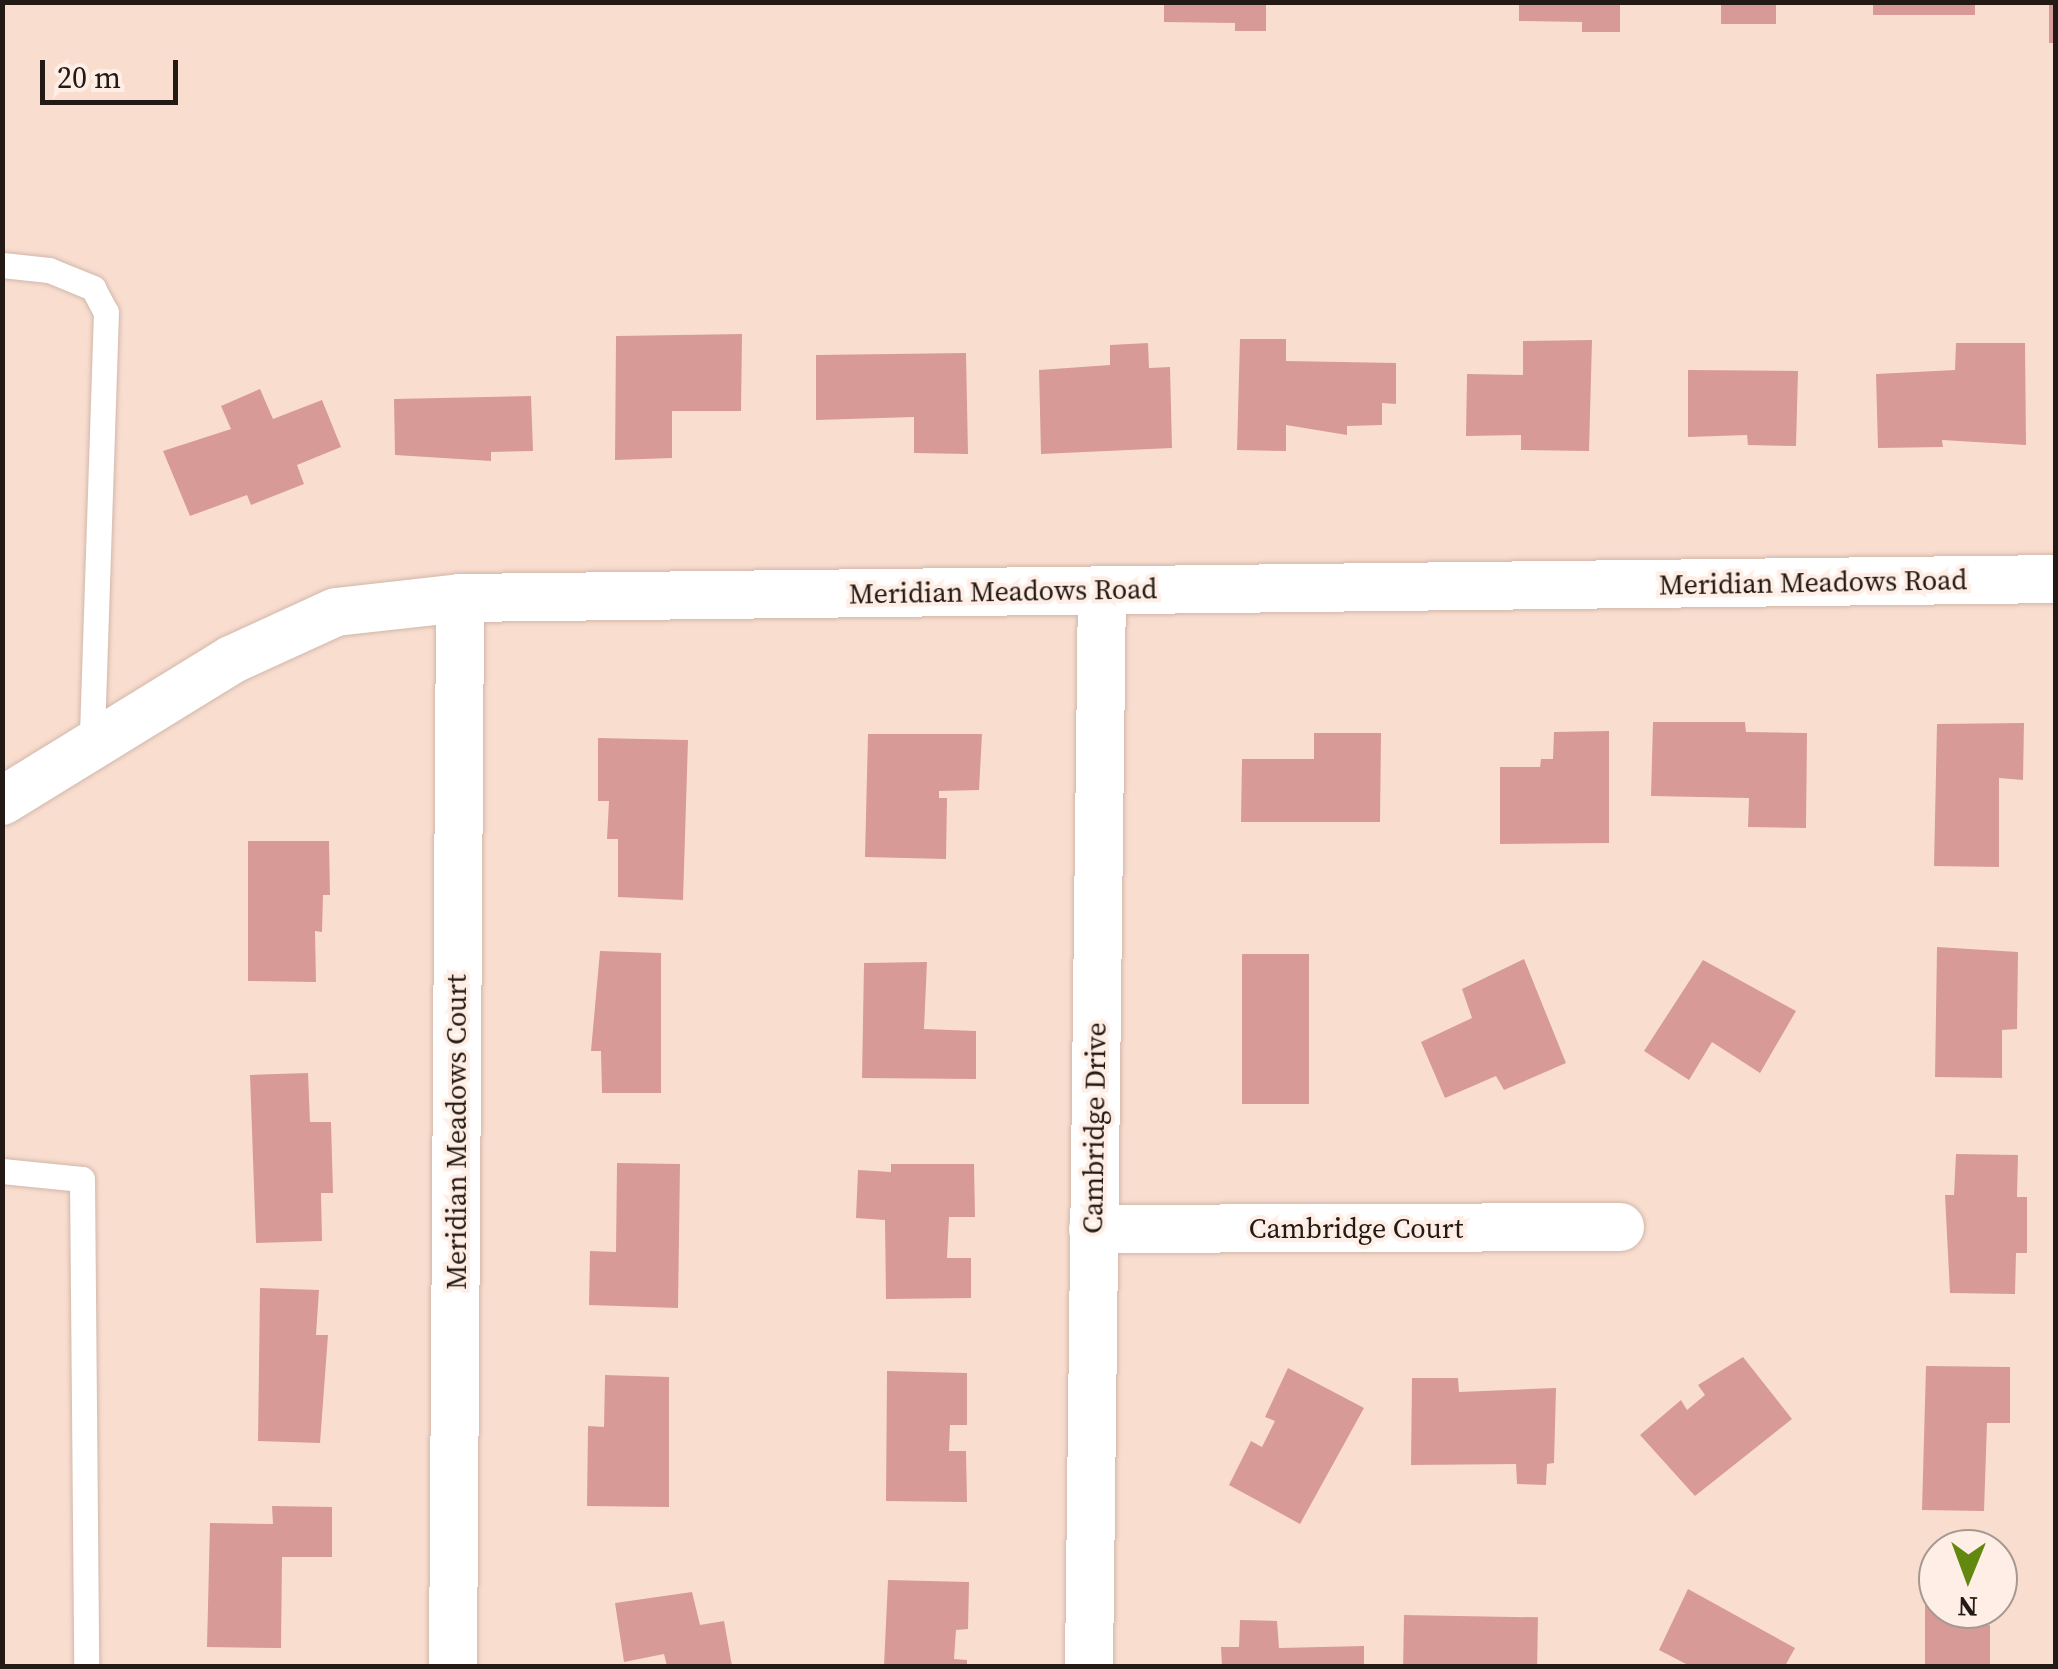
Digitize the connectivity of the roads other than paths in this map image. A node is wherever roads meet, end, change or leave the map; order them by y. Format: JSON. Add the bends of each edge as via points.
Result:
{"nodes":[{"id":1,"x":2,"y":265,"type":"edge"},
{"id":2,"x":2056,"y":579,"type":"edge"},
{"id":3,"x":1102,"y":590,"type":"junction"},
{"id":4,"x":460,"y":598,"type":"junction"},
{"id":5,"x":92,"y":744,"type":"junction"},
{"id":6,"x":2,"y":802,"type":"edge"},
{"id":7,"x":2,"y":1171,"type":"edge"},
{"id":8,"x":1620,"y":1227,"type":"dead end"},
{"id":9,"x":1093,"y":1229,"type":"junction"},
{"id":10,"x":86,"y":1666,"type":"edge"},
{"id":11,"x":452,"y":1666,"type":"edge"},
{"id":12,"x":1090,"y":1666,"type":"edge"}],
"edges":[{"from":1,"to":5,"type":"lane","via":[[94,288],[106,312]]},
{"from":2,"to":3,"type":"street","name":"Meridian Meadows Road"},
{"from":3,"to":4,"type":"street","name":"Meridian Meadows Road"},
{"from":3,"to":9,"type":"street","name":"Cambridge Drive"},
{"from":4,"to":5,"type":"street","name":"Meridian Meadows Road","via":[[336,612],[231,660]]},
{"from":4,"to":11,"type":"street","name":"Meridian Meadows Court"},
{"from":5,"to":6,"type":"street","name":"Meridian Meadows Road"},
{"from":7,"to":10,"type":"lane","via":[[82,1179]]},
{"from":8,"to":9,"type":"street","name":"Cambridge Court"},
{"from":9,"to":12,"type":"street","name":"Cambridge Drive"}]}
